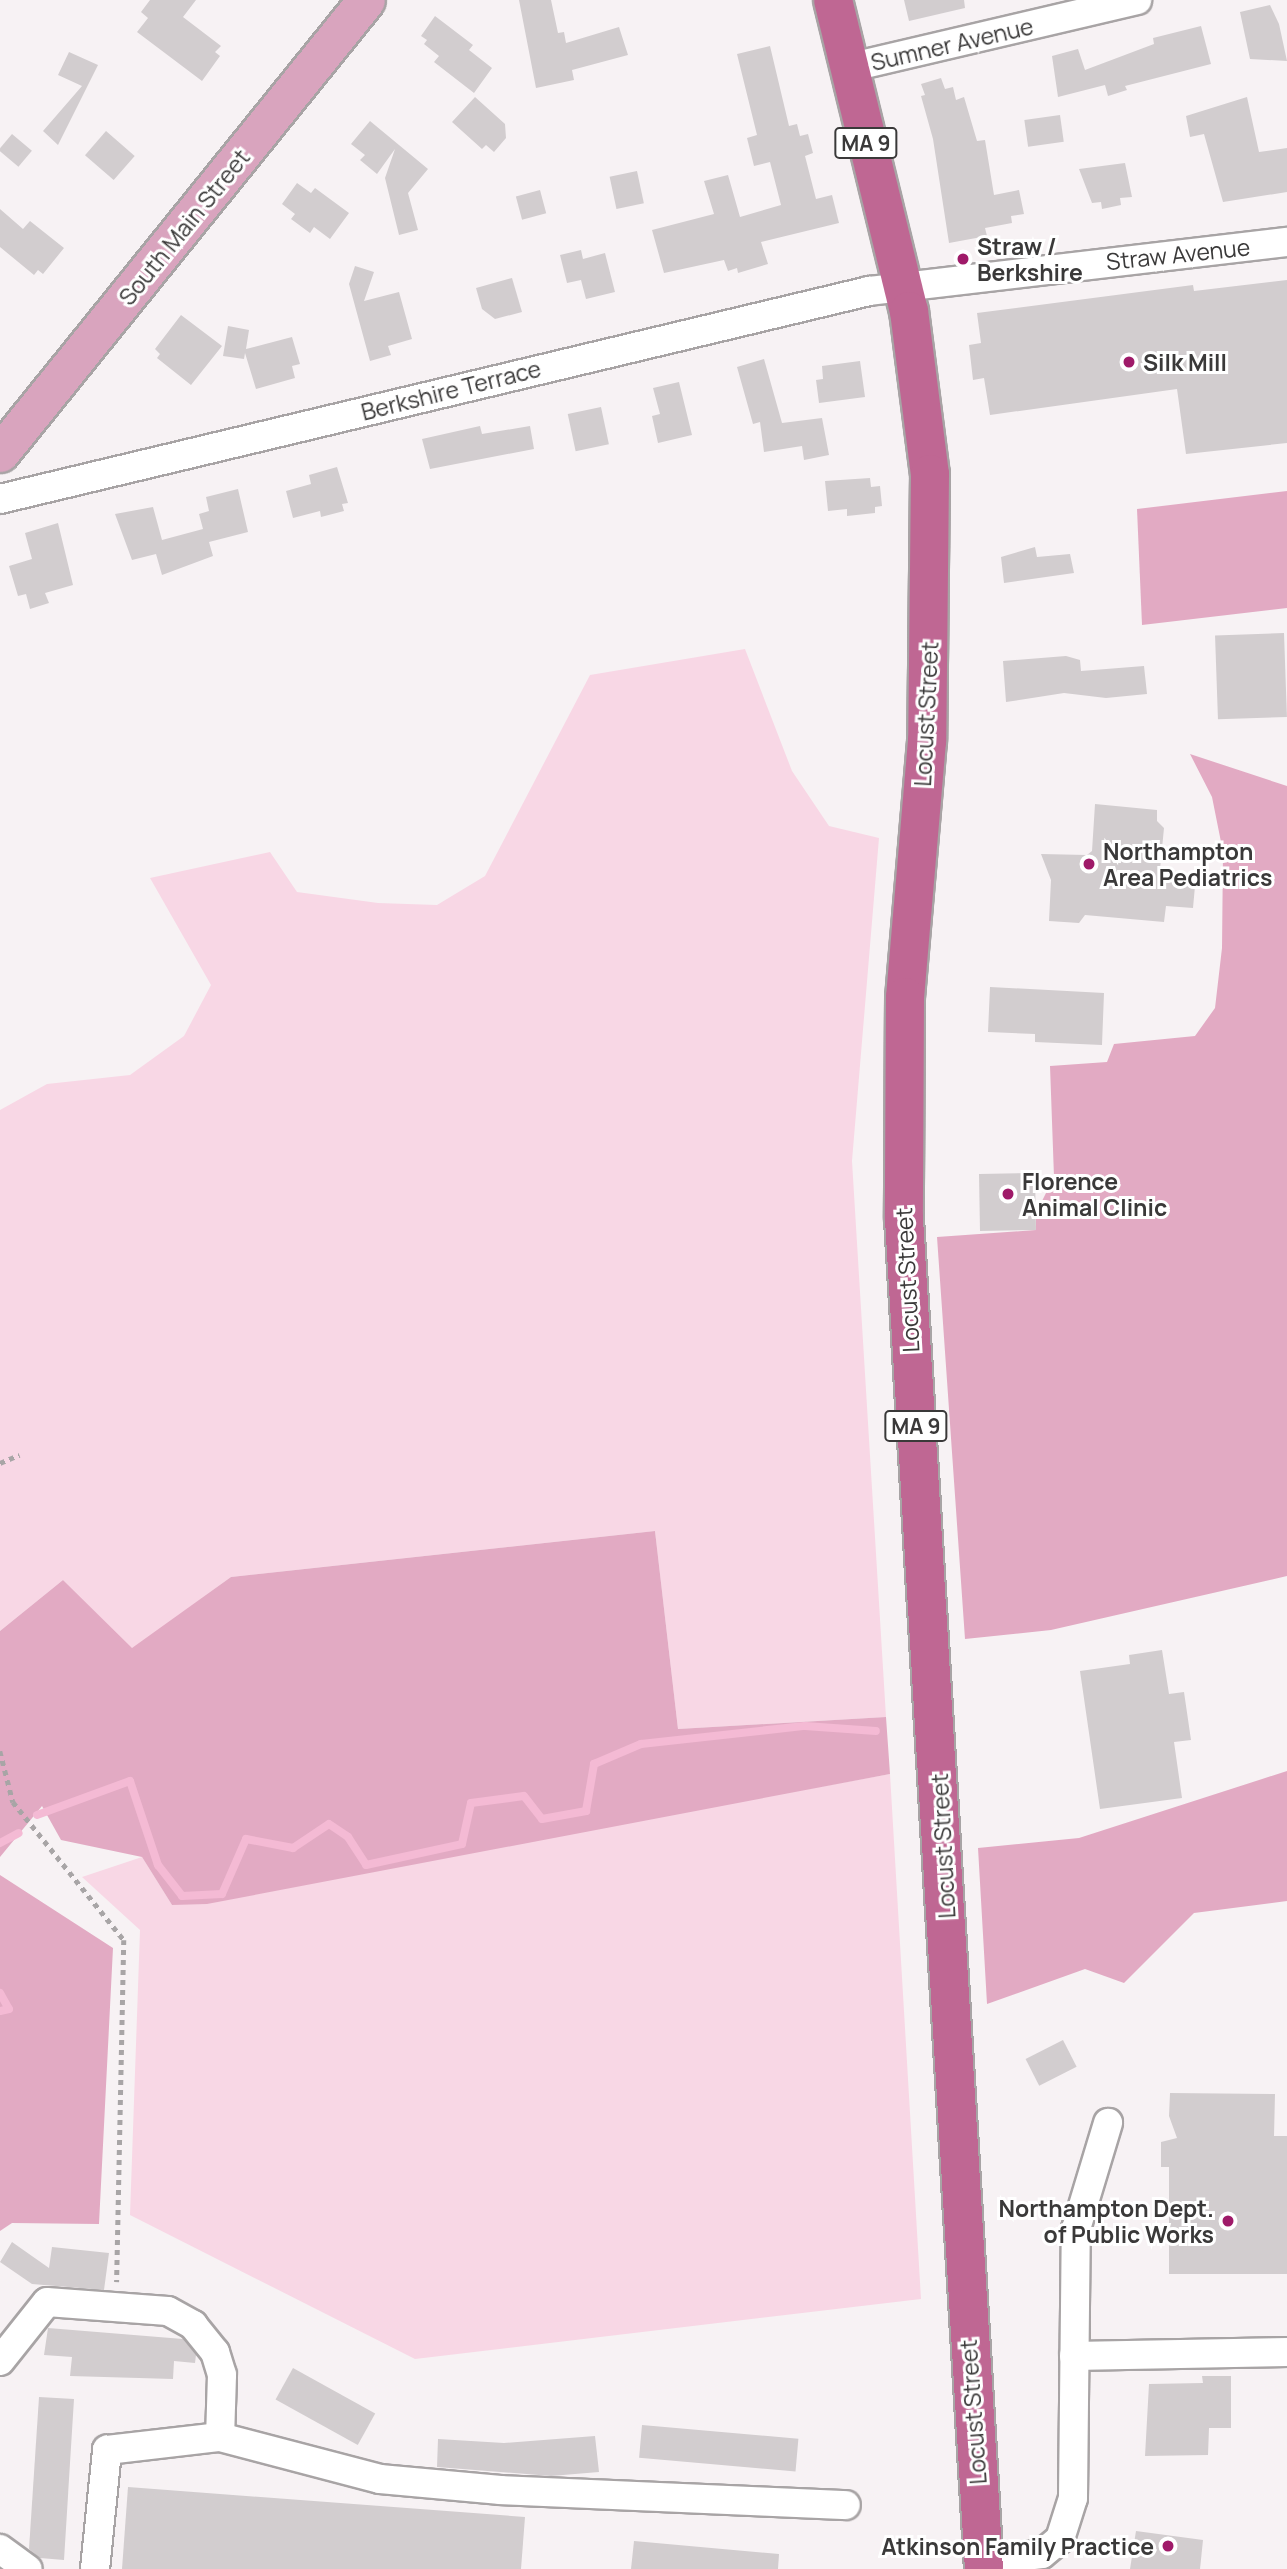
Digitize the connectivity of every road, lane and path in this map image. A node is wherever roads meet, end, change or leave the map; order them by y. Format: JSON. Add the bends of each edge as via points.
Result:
{"nodes":[{"id":1,"x":366,"y":0,"type":"edge"},
{"id":2,"x":833,"y":0,"type":"edge"},
{"id":3,"x":1137,"y":0,"type":"edge"},
{"id":4,"x":848,"y":68,"type":"junction"},
{"id":5,"x":1287,"y":242,"type":"edge"},
{"id":6,"x":902,"y":286,"type":"junction"},
{"id":7,"x":0,"y":453,"type":"edge"},
{"id":8,"x":0,"y":499,"type":"edge"},
{"id":9,"x":19,"y":1455,"type":"dead end"},
{"id":10,"x":0,"y":1463,"type":"edge"},
{"id":11,"x":0,"y":1751,"type":"edge"},
{"id":12,"x":1108,"y":2123,"type":"dead end"},
{"id":13,"x":117,"y":2307,"type":"junction"},
{"id":14,"x":1287,"y":2352,"type":"edge"},
{"id":15,"x":1074,"y":2356,"type":"junction"},
{"id":16,"x":0,"y":2361,"type":"edge"},
{"id":17,"x":220,"y":2437,"type":"junction"},
{"id":18,"x":846,"y":2505,"type":"dead end"},
{"id":19,"x":0,"y":2549,"type":"edge"},
{"id":20,"x":983,"y":2565,"type":"edge"},
{"id":21,"x":28,"y":2569,"type":"edge"},
{"id":22,"x":95,"y":2569,"type":"edge"}],
"edges":[{"from":1,"to":7,"type":"main road","name":"South Main Street"},
{"from":2,"to":4,"type":"highway","name":"Locust Street","number":"MA 9"},
{"from":3,"to":4,"type":"street","name":"Sumner Avenue"},
{"from":4,"to":6,"type":"highway","name":"Locust Street","number":"MA 9"},
{"from":5,"to":6,"type":"street","name":"Straw Avenue"},
{"from":6,"to":8,"type":"street","name":"Berkshire Terrace","via":[[805,304]]},
{"from":6,"to":20,"type":"highway","name":"Locust Street","number":"MA 9","via":[[927,425],[930,525],[927,728],[905,997],[904,1219]]},
{"from":9,"to":10,"type":"path"},
{"from":11,"to":13,"type":"path","via":[[13,1802],[124,1940]]},
{"from":12,"to":15,"type":"street","via":[[1076,2229]]},
{"from":13,"to":16,"type":"street","via":[[47,2302]]},
{"from":13,"to":17,"type":"street","via":[[168,2311],[193,2325],[215,2352],[222,2375]]},
{"from":14,"to":15,"type":"street"},
{"from":15,"to":20,"type":"street","via":[[1073,2498],[1060,2539],[1042,2554]]},
{"from":17,"to":18,"type":"street","via":[[380,2479],[501,2490]]},
{"from":17,"to":22,"type":"street","via":[[107,2450]]},
{"from":19,"to":21,"type":"street"}]}
